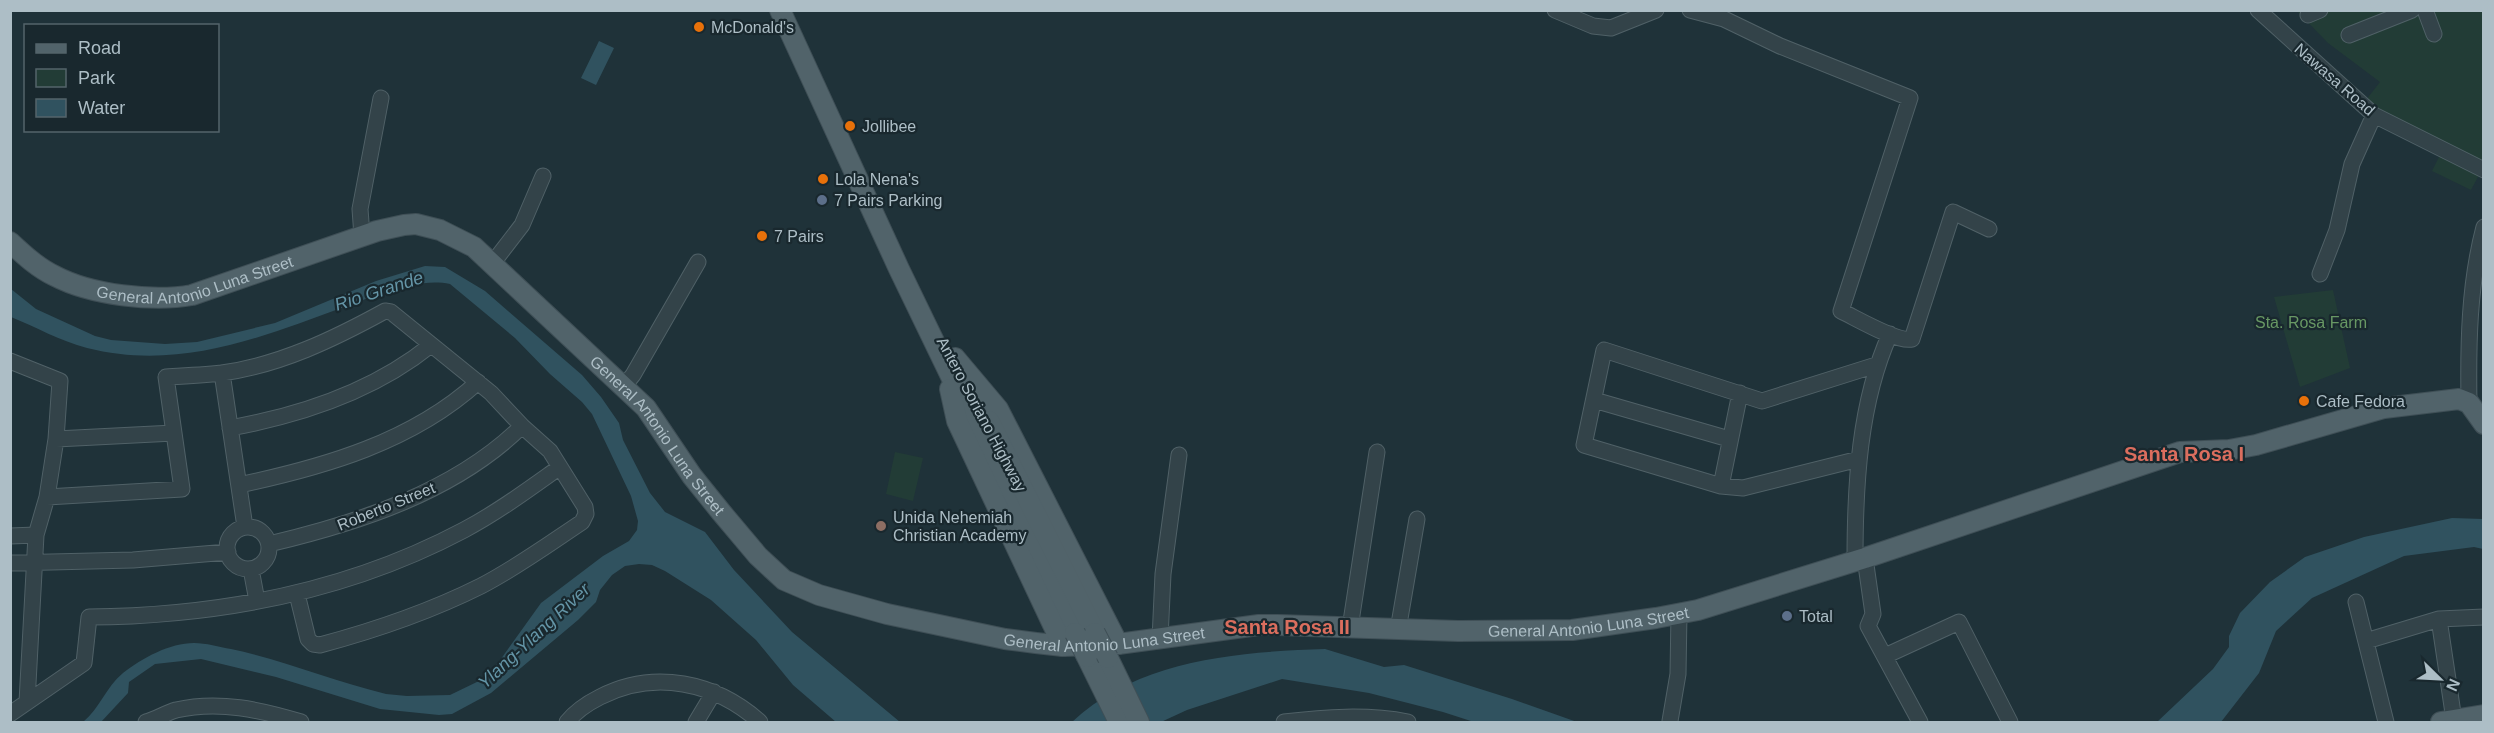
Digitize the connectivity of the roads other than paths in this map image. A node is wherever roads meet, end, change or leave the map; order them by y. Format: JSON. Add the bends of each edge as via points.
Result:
{"nodes":[{"id":1,"x":780,"y":10,"type":"edge"},
{"id":2,"x":1555,"y":10,"type":"edge"},
{"id":3,"x":1656,"y":10,"type":"edge"},
{"id":4,"x":1690,"y":10,"type":"edge"},
{"id":5,"x":2258,"y":10,"type":"edge"},
{"id":6,"x":2412,"y":10,"type":"edge"},
{"id":7,"x":2425,"y":10,"type":"edge"},
{"id":8,"x":2434,"y":34,"type":"dead end"},
{"id":9,"x":2349,"y":35,"type":"dead end"},
{"id":10,"x":381,"y":98,"type":"dead end"},
{"id":11,"x":2374,"y":115,"type":"junction"},
{"id":12,"x":2484,"y":170,"type":"edge"},
{"id":13,"x":543,"y":176,"type":"dead end"},
{"id":14,"x":2484,"y":227,"type":"edge"},
{"id":15,"x":1989,"y":230,"type":"dead end"},
{"id":16,"x":362,"y":236,"type":"junction"},
{"id":17,"x":10,"y":242,"type":"edge"},
{"id":18,"x":698,"y":262,"type":"dead end"},
{"id":19,"x":492,"y":264,"type":"junction"},
{"id":20,"x":2320,"y":274,"type":"dead end"},
{"id":21,"x":1890,"y":334,"type":"junction"},
{"id":22,"x":431,"y":345,"type":"junction"},
{"id":23,"x":950,"y":360,"type":"junction"},
{"id":24,"x":11,"y":362,"type":"edge"},
{"id":25,"x":1876,"y":365,"type":"junction"},
{"id":26,"x":222,"y":373,"type":"junction"},
{"id":27,"x":478,"y":382,"type":"junction"},
{"id":28,"x":623,"y":387,"type":"junction"},
{"id":29,"x":1740,"y":393,"type":"junction"},
{"id":30,"x":1594,"y":400,"type":"junction"},
{"id":31,"x":2469,"y":403,"type":"junction"},
{"id":32,"x":2484,"y":424,"type":"edge"},
{"id":33,"x":522,"y":426,"type":"junction"},
{"id":34,"x":230,"y":428,"type":"junction"},
{"id":35,"x":174,"y":433,"type":"junction"},
{"id":36,"x":56,"y":439,"type":"junction"},
{"id":37,"x":1729,"y":439,"type":"junction"},
{"id":38,"x":1377,"y":452,"type":"dead end"},
{"id":39,"x":1179,"y":455,"type":"dead end"},
{"id":40,"x":1859,"y":459,"type":"junction"},
{"id":41,"x":560,"y":466,"type":"junction"},
{"id":42,"x":239,"y":485,"type":"junction"},
{"id":43,"x":1721,"y":486,"type":"junction"},
{"id":44,"x":47,"y":497,"type":"junction"},
{"id":45,"x":1416,"y":519,"type":"dead end"},
{"id":46,"x":245,"y":527,"type":"junction"},
{"id":47,"x":36,"y":535,"type":"junction"},
{"id":48,"x":10,"y":536,"type":"edge"},
{"id":49,"x":269,"y":544,"type":"junction"},
{"id":50,"x":228,"y":552,"type":"junction"},
{"id":51,"x":1860,"y":559,"type":"junction"},
{"id":52,"x":10,"y":563,"type":"edge"},
{"id":53,"x":34,"y":563,"type":"junction"},
{"id":54,"x":251,"y":569,"type":"junction"},
{"id":55,"x":297,"y":594,"type":"junction"},
{"id":56,"x":257,"y":601,"type":"junction"},
{"id":57,"x":2356,"y":602,"type":"dead end"},
{"id":58,"x":1679,"y":613,"type":"junction"},
{"id":59,"x":2484,"y":617,"type":"edge"},
{"id":60,"x":2439,"y":619,"type":"junction"},
{"id":61,"x":1350,"y":628,"type":"junction"},
{"id":62,"x":1398,"y":630,"type":"junction"},
{"id":63,"x":1078,"y":637,"type":"junction"},
{"id":64,"x":1160,"y":639,"type":"junction"},
{"id":65,"x":2366,"y":641,"type":"junction"},
{"id":66,"x":1113,"y":656,"type":"junction"},
{"id":67,"x":1885,"y":656,"type":"junction"},
{"id":68,"x":714,"y":692,"type":"junction"},
{"id":69,"x":27,"y":702,"type":"junction"},
{"id":70,"x":10,"y":714,"type":"edge"},
{"id":71,"x":282,"y":719,"type":"edge"},
{"id":72,"x":2466,"y":719,"type":"edge"},
{"id":73,"x":1670,"y":721,"type":"dead end"},
{"id":74,"x":146,"y":723,"type":"edge"},
{"id":75,"x":301,"y":723,"type":"edge"},
{"id":76,"x":567,"y":723,"type":"edge"},
{"id":77,"x":696,"y":723,"type":"edge"},
{"id":78,"x":760,"y":723,"type":"edge"},
{"id":79,"x":1119,"y":723,"type":"edge"},
{"id":80,"x":1138,"y":723,"type":"edge"},
{"id":81,"x":1284,"y":723,"type":"edge"},
{"id":82,"x":1408,"y":723,"type":"edge"},
{"id":83,"x":1920,"y":723,"type":"edge"},
{"id":84,"x":2010,"y":723,"type":"edge"},
{"id":85,"x":2386,"y":723,"type":"edge"}],
"edges":[{"from":1,"to":23,"type":"main road","name":"Antero Soriano Highway","via":[[899,269]]},
{"from":2,"to":3,"type":"street","via":[[1593,26],[1611,28]]},
{"from":4,"to":21,"type":"street","via":[[1724,19],[1910,98],[1841,311]]},
{"from":5,"to":11,"type":"street","name":"Nawasa Road"},
{"from":6,"to":9,"type":"street"},
{"from":7,"to":8,"type":"street"},
{"from":10,"to":16,"type":"street","via":[[360,209]]},
{"from":11,"to":12,"type":"street","name":"Nawasa Road"},
{"from":11,"to":20,"type":"street","via":[[2352,164],[2337,230]]},
{"from":13,"to":19,"type":"street","via":[[522,225]]},
{"from":14,"to":31,"type":"street","via":[[2477,252],[2468,334]]},
{"from":15,"to":21,"type":"street","via":[[1953,212],[1913,337],[1906,340]]},
{"from":16,"to":17,"type":"main road","name":"General Antonio Luna Street","via":[[192,295],[164,298],[70,283],[41,268]]},
{"from":16,"to":19,"type":"main road","name":"General Antonio Luna Street","via":[[404,225],[428,226],[461,239]]},
{"from":18,"to":28,"type":"street"},
{"from":19,"to":28,"type":"main road","name":"General Antonio Luna Street"},
{"from":21,"to":25,"type":"street"},
{"from":22,"to":26,"type":"street","via":[[386,311],[307,350]]},
{"from":22,"to":27,"type":"street"},
{"from":22,"to":34,"type":"street","via":[[412,361],[332,401]]},
{"from":23,"to":63,"type":"main road","name":"Antero Soriano Highway"},
{"from":23,"to":66,"type":"main road","via":[[998,409]]},
{"from":24,"to":36,"type":"street","via":[[60,381]]},
{"from":25,"to":29,"type":"street","via":[[1762,401]]},
{"from":25,"to":40,"type":"street"},
{"from":26,"to":34,"type":"street"},
{"from":26,"to":35,"type":"street","via":[[166,377]]},
{"from":27,"to":33,"type":"street"},
{"from":27,"to":42,"type":"street","via":[[438,413],[375,445],[297,473]]},
{"from":28,"to":63,"type":"main road","name":"General Antonio Luna Street","via":[[650,413],[692,477],[721,512],[784,580],[819,595],[897,616],[1005,639]]},
{"from":29,"to":30,"type":"street","via":[[1604,350]]},
{"from":29,"to":37,"type":"street"},
{"from":30,"to":37,"type":"street"},
{"from":30,"to":43,"type":"street","via":[[1584,445]]},
{"from":31,"to":32,"type":"main road"},
{"from":31,"to":51,"type":"main road","name":"General Antonio Luna Street","via":[[2459,399],[2384,408],[2256,445],[2180,452]]},
{"from":33,"to":41,"type":"street","via":[[550,451]]},
{"from":33,"to":49,"type":"street","name":"Roberto Street","via":[[448,480],[402,502],[337,526]]},
{"from":34,"to":42,"type":"street"},
{"from":35,"to":36,"type":"street"},
{"from":35,"to":44,"type":"street","via":[[182,489]]},
{"from":36,"to":44,"type":"street"},
{"from":37,"to":43,"type":"street"},
{"from":38,"to":61,"type":"street"},
{"from":39,"to":64,"type":"street","via":[[1163,574]]},
{"from":40,"to":43,"type":"street","via":[[1743,488]]},
{"from":40,"to":51,"type":"street"},
{"from":41,"to":55,"type":"street","via":[[464,530],[399,560]]},
{"from":41,"to":55,"type":"street","via":[[585,507],[582,522],[481,586],[406,619],[320,645],[308,639]]},
{"from":42,"to":46,"type":"street"},
{"from":44,"to":47,"type":"street"},
{"from":45,"to":62,"type":"street"},
{"from":46,"to":49,"type":"street","via":[[258,530]]},
{"from":46,"to":50,"type":"street","via":[[232,534]]},
{"from":47,"to":48,"type":"street"},
{"from":47,"to":53,"type":"street"},
{"from":49,"to":54,"type":"street","via":[[264,562]]},
{"from":50,"to":53,"type":"street"},
{"from":50,"to":54,"type":"street","via":[[238,566]]},
{"from":51,"to":58,"type":"main road","name":"General Antonio Luna Street"},
{"from":51,"to":67,"type":"street","via":[[1873,614],[1868,626]]},
{"from":52,"to":53,"type":"street"},
{"from":53,"to":69,"type":"street"},
{"from":54,"to":56,"type":"street"},
{"from":55,"to":56,"type":"street"},
{"from":56,"to":69,"type":"street","via":[[196,612],[89,617],[84,663]]},
{"from":57,"to":65,"type":"street"},
{"from":58,"to":62,"type":"main road","name":"General Antonio Luna Street","via":[[1572,630]]},
{"from":58,"to":73,"type":"street","via":[[1678,674]]},
{"from":59,"to":60,"type":"street"},
{"from":60,"to":65,"type":"street"},
{"from":60,"to":72,"type":"street"},
{"from":61,"to":62,"type":"main road","name":"General Antonio Luna Street"},
{"from":61,"to":64,"type":"main road","name":"General Antonio Luna Street","via":[[1259,625]]},
{"from":63,"to":66,"type":"main road","name":"Antero Soriano Highway","bridge":true},
{"from":63,"to":66,"type":"main road","name":"General Antonio Luna Street"},
{"from":63,"to":79,"type":"main road","name":"Antero Soriano Highway","bridge":true},
{"from":64,"to":66,"type":"main road","name":"General Antonio Luna Street"},
{"from":65,"to":85,"type":"street"},
{"from":66,"to":80,"type":"main road","name":"Antero Soriano Highway"},
{"from":67,"to":83,"type":"street"},
{"from":67,"to":84,"type":"street","via":[[1959,622]]},
{"from":68,"to":76,"type":"street","via":[[665,681],[640,682],[590,702]]},
{"from":68,"to":77,"type":"street"},
{"from":68,"to":78,"type":"street"},
{"from":69,"to":70,"type":"street"},
{"from":71,"to":74,"type":"street","via":[[250,708],[216,706],[177,710]]},
{"from":71,"to":75,"type":"street"},
{"from":81,"to":82,"type":"street","via":[[1371,717]]}]}
